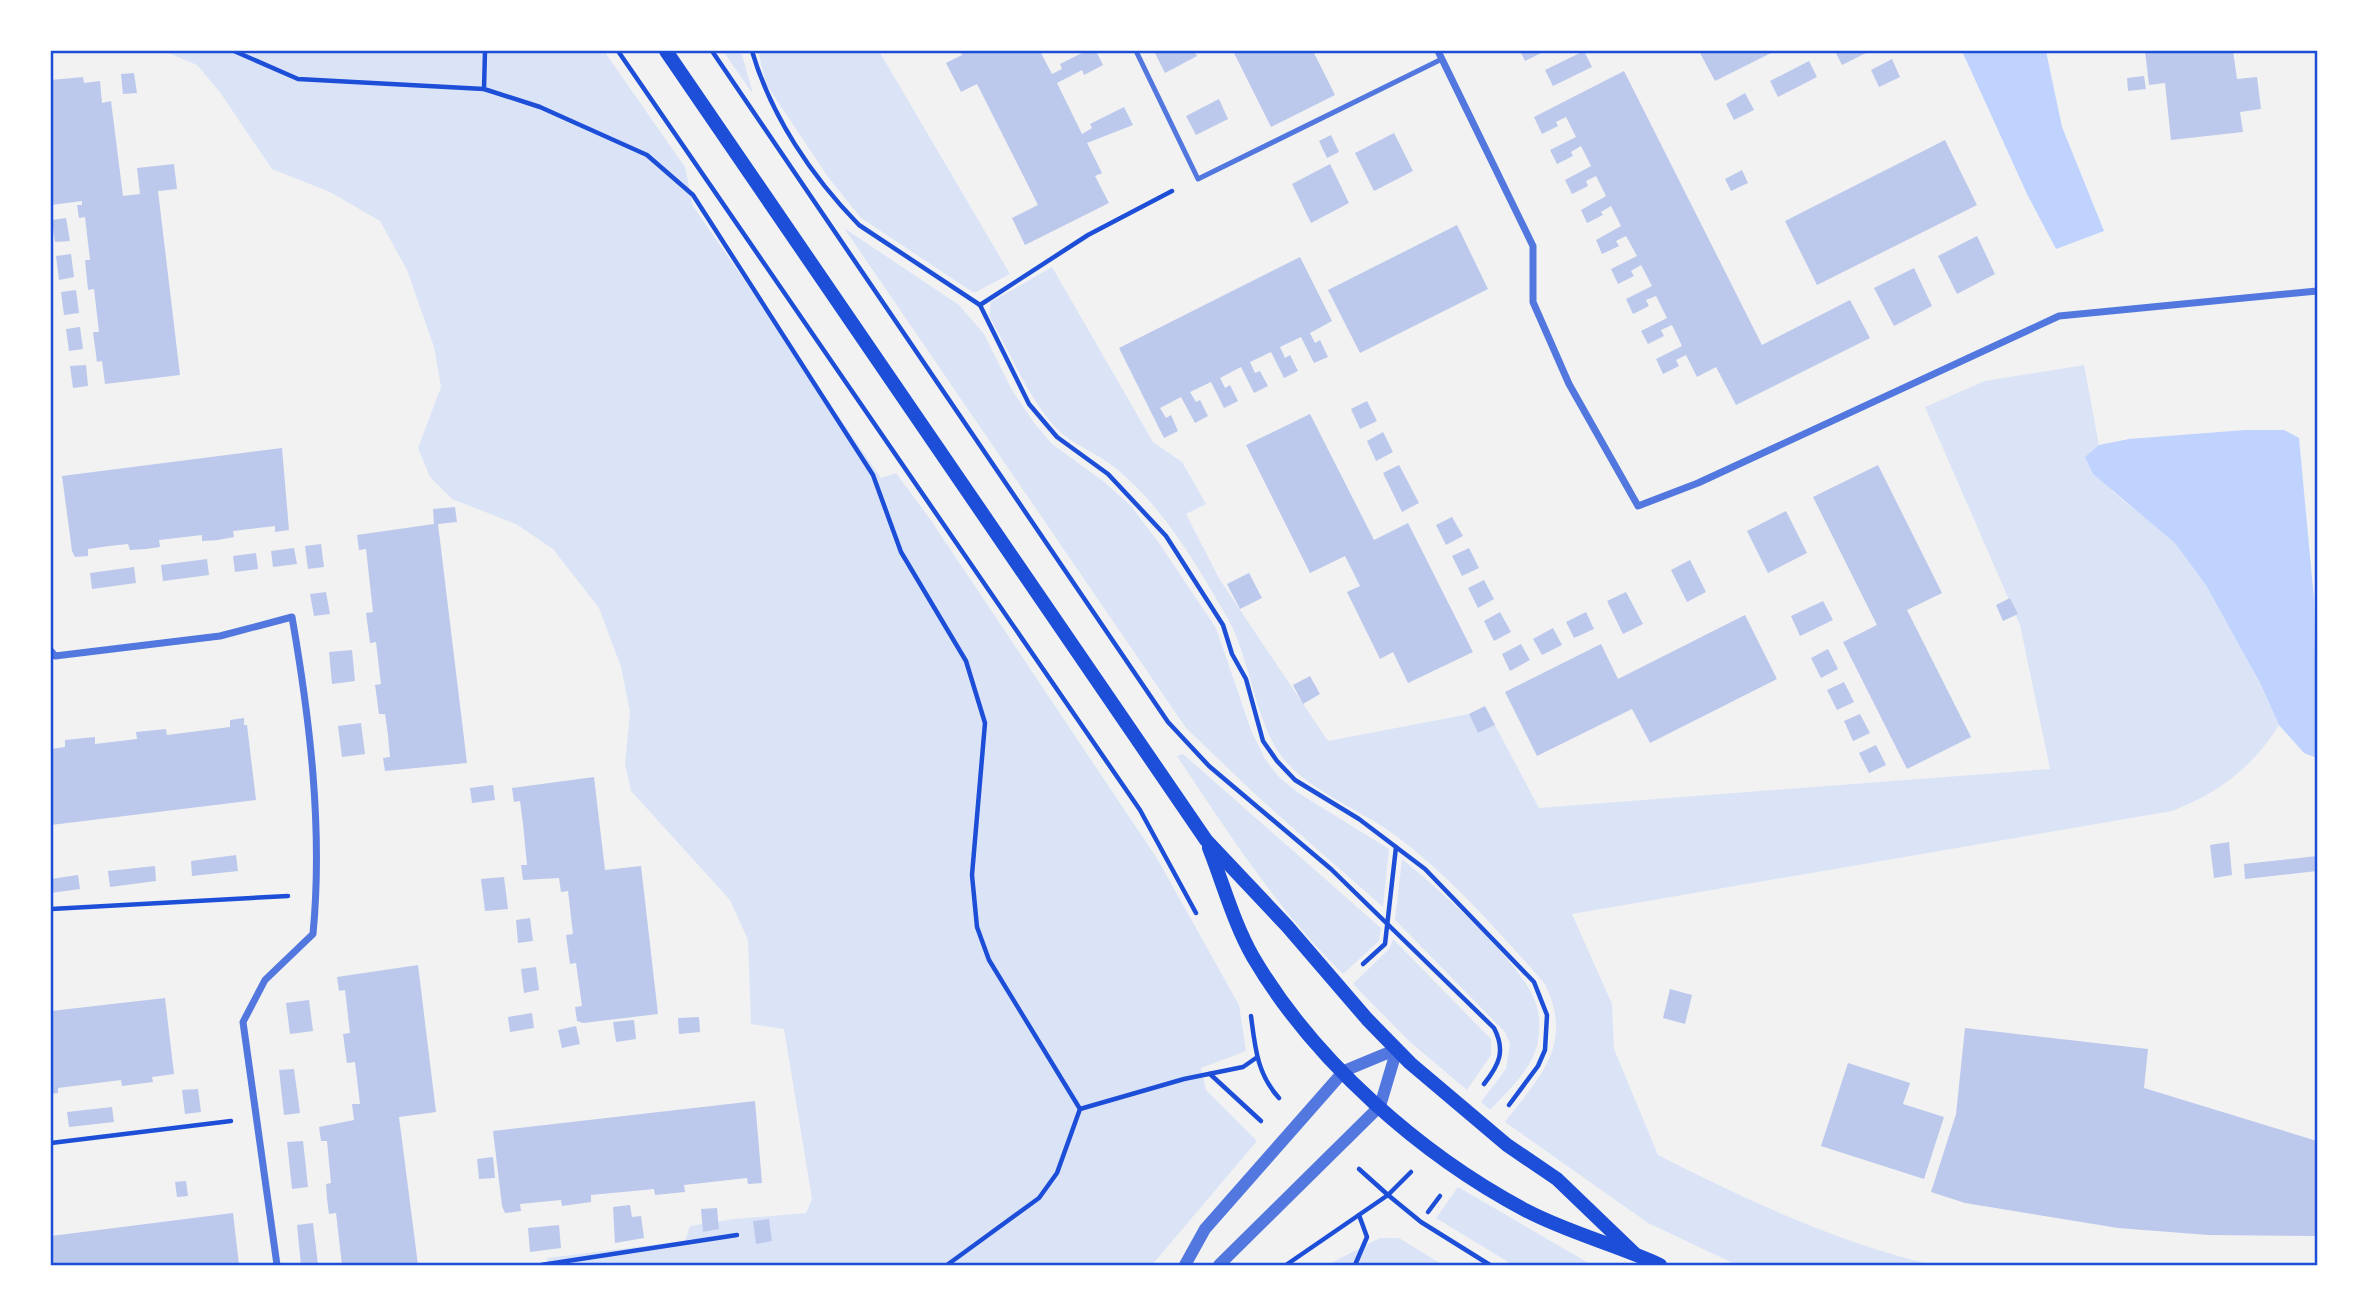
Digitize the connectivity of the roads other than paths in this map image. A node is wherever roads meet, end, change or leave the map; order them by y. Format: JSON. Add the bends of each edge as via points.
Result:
{"nodes":[{"id":1,"x":666,"y":51,"type":"edge"},
{"id":2,"x":1136,"y":51,"type":"edge"},
{"id":3,"x":1440,"y":55,"type":"edge"},
{"id":4,"x":2317,"y":291,"type":"edge"},
{"id":5,"x":51,"y":651,"type":"edge"},
{"id":6,"x":1206,"y":840,"type":"junction"},
{"id":7,"x":1397,"y":1049,"type":"junction"},
{"id":8,"x":1344,"y":1071,"type":"junction"},
{"id":9,"x":1380,"y":1107,"type":"junction"},
{"id":10,"x":1634,"y":1253,"type":"junction"},
{"id":11,"x":277,"y":1265,"type":"edge"},
{"id":12,"x":1185,"y":1265,"type":"edge"},
{"id":13,"x":1219,"y":1265,"type":"edge"},
{"id":14,"x":1660,"y":1265,"type":"edge"}],
"edges":[{"from":1,"to":6,"type":"main road"},
{"from":2,"to":3,"type":"lane","via":[[1198,178]]},
{"from":3,"to":4,"type":"street","via":[[1533,246],[1533,302],[1569,384],[1638,506],[1698,483],[2059,316]]},
{"from":5,"to":11,"type":"street","via":[[55,656],[220,636],[292,617],[309,714],[317,894],[313,934],[265,980],[243,1022]]},
{"from":6,"to":7,"type":"main road"},
{"from":6,"to":8,"type":"main road","via":[[1252,956],[1295,1016]]},
{"from":7,"to":8,"type":"street"},
{"from":7,"to":9,"type":"street"},
{"from":7,"to":10,"type":"main road","via":[[1507,1145],[1557,1179]]},
{"from":8,"to":9,"type":"main road"},
{"from":8,"to":12,"type":"street","via":[[1205,1229]]},
{"from":9,"to":10,"type":"main road","via":[[1482,1186],[1531,1213]]},
{"from":9,"to":13,"type":"street"},
{"from":10,"to":14,"type":"main road"}]}
